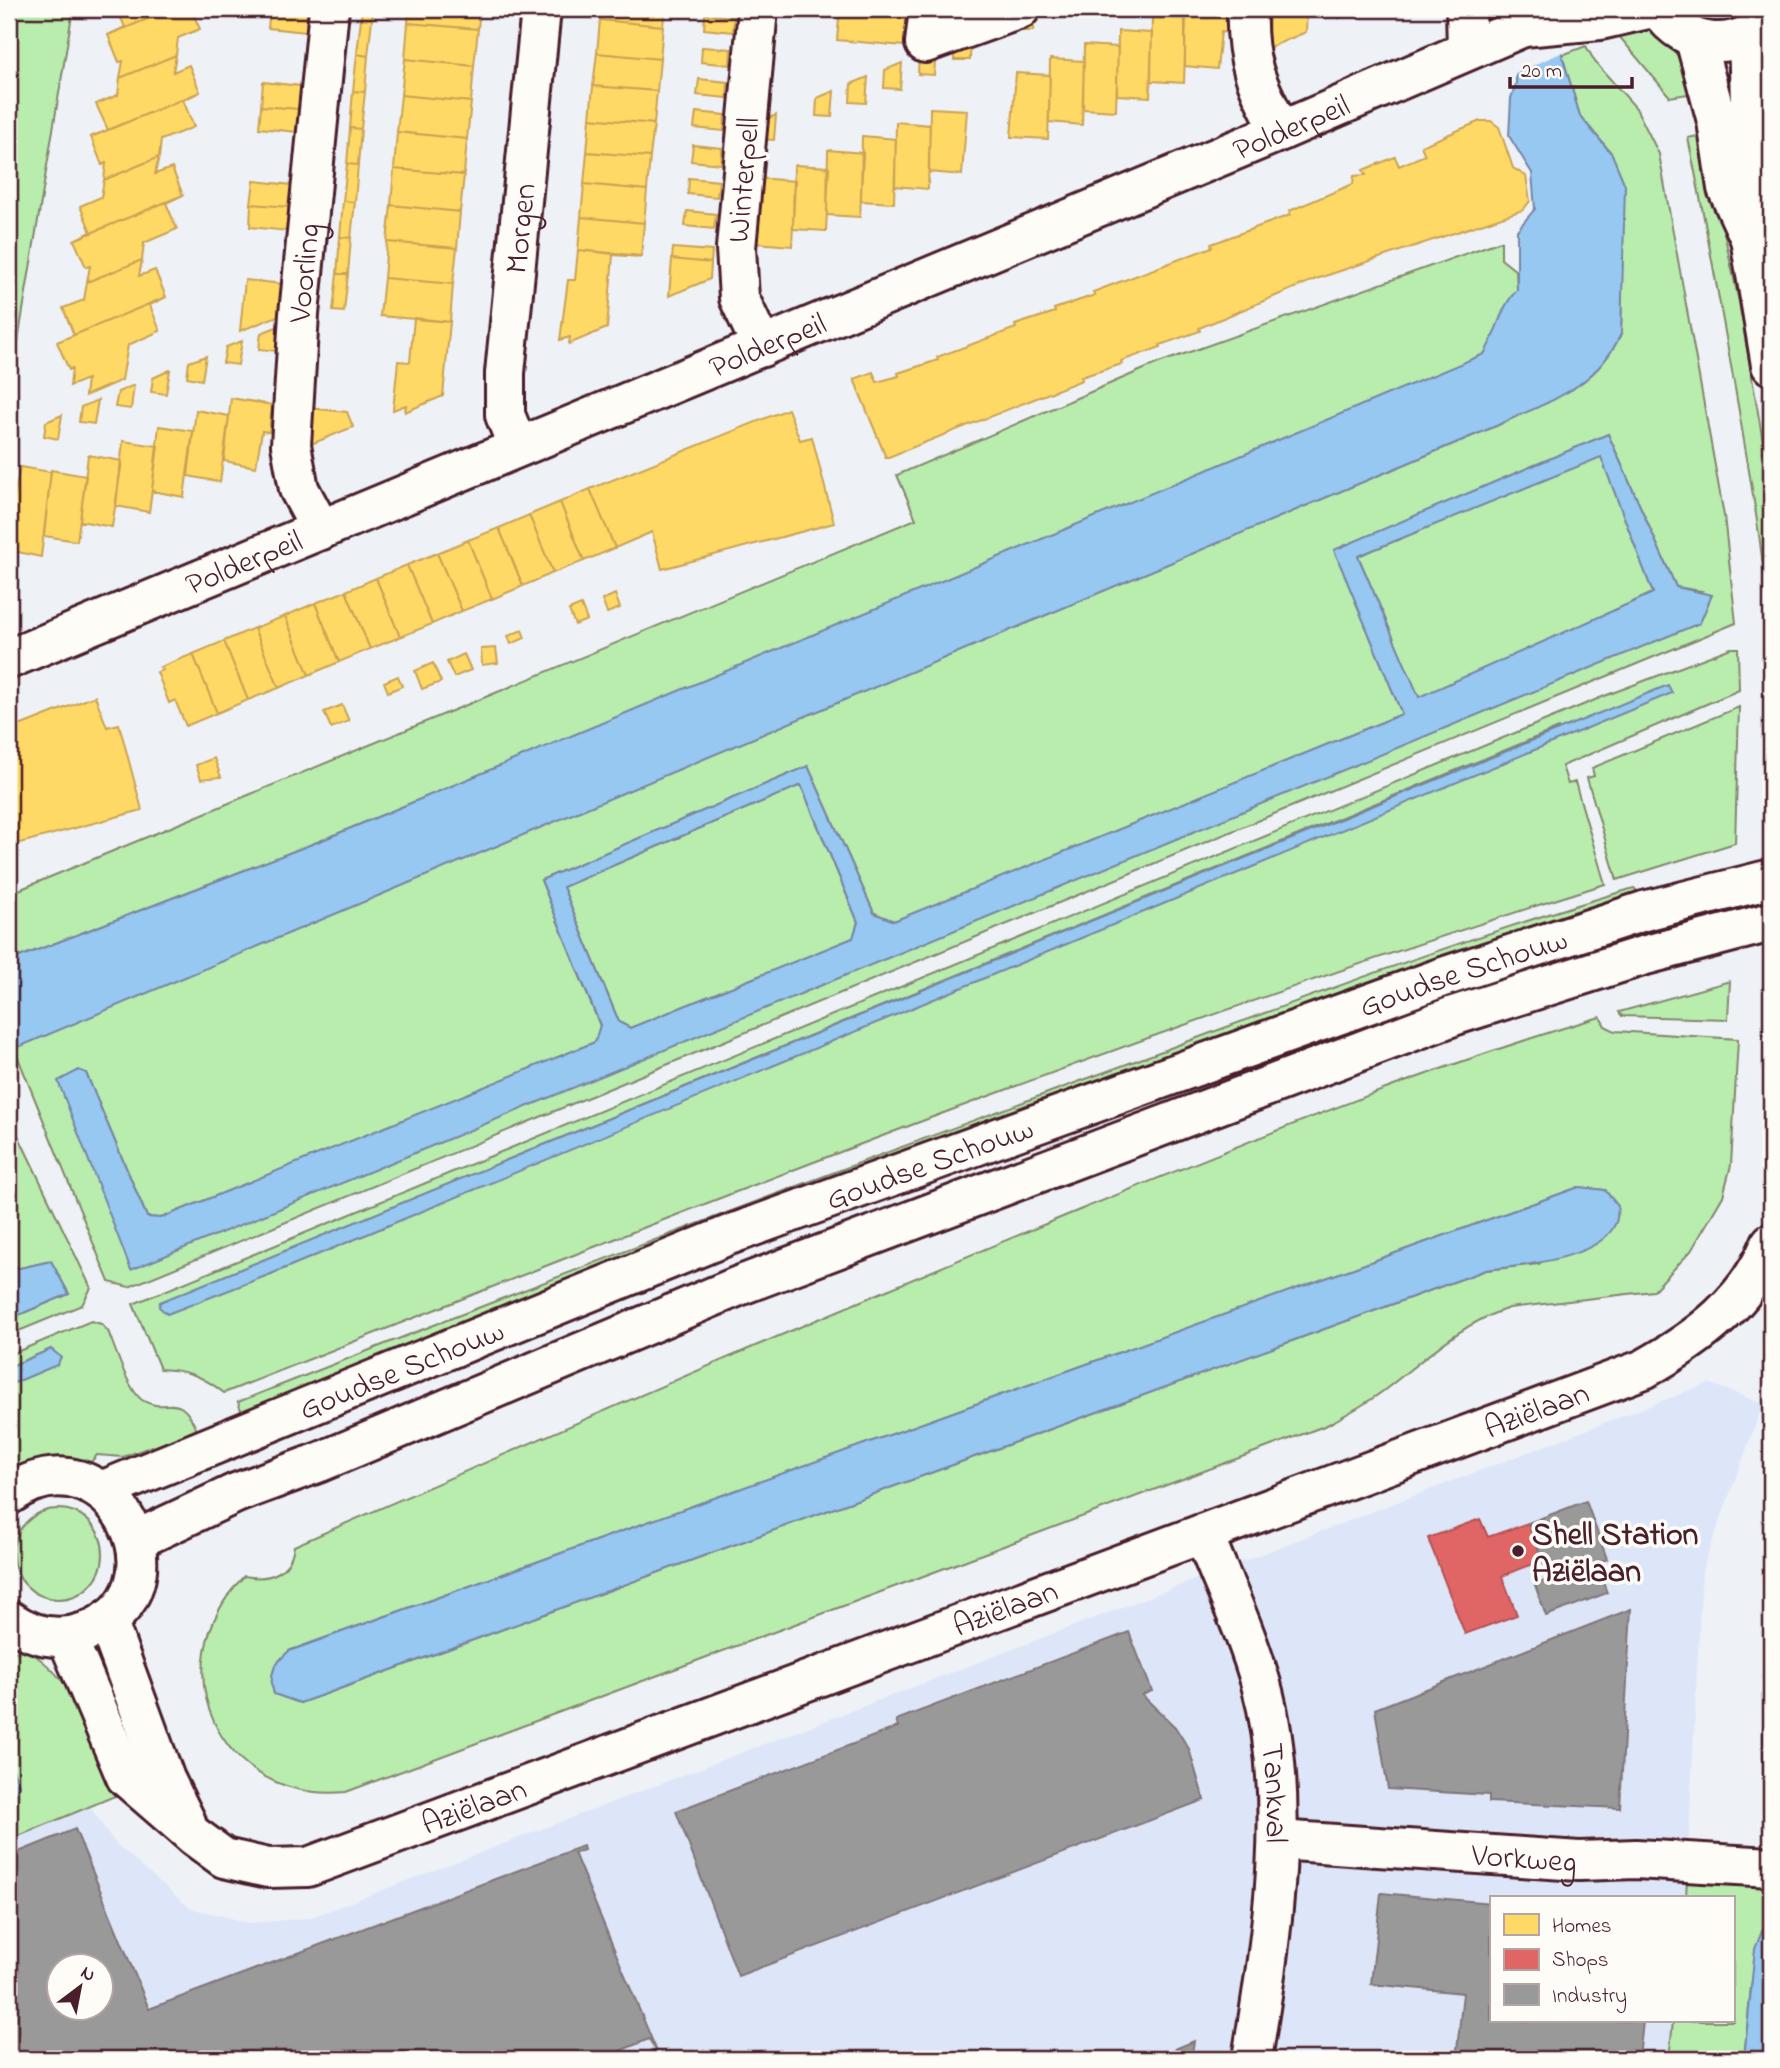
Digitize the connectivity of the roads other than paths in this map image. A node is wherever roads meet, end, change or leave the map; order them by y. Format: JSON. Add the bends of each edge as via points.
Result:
{"nodes":[{"id":1,"x":329,"y":9,"type":"edge"},
{"id":2,"x":541,"y":9,"type":"edge"},
{"id":3,"x":758,"y":9,"type":"edge"},
{"id":4,"x":929,"y":9,"type":"edge"},
{"id":5,"x":1020,"y":9,"type":"edge"},
{"id":6,"x":1247,"y":9,"type":"edge"},
{"id":7,"x":1466,"y":9,"type":"edge"},
{"id":8,"x":1647,"y":9,"type":"edge"},
{"id":9,"x":1659,"y":9,"type":"edge"},
{"id":10,"x":1537,"y":23,"type":"edge"},
{"id":11,"x":1760,"y":27,"type":"edge"},
{"id":12,"x":1695,"y":39,"type":"junction"},
{"id":13,"x":1468,"y":50,"type":"junction"},
{"id":14,"x":1281,"y":131,"type":"junction"},
{"id":15,"x":1750,"y":238,"type":"junction"},
{"id":16,"x":762,"y":347,"type":"junction"},
{"id":17,"x":1771,"y":365,"type":"edge"},
{"id":18,"x":518,"y":447,"type":"junction"},
{"id":19,"x":321,"y":530,"type":"junction"},
{"id":20,"x":9,"y":659,"type":"edge"},
{"id":21,"x":1771,"y":879,"type":"edge"},
{"id":22,"x":1771,"y":922,"type":"edge"},
{"id":23,"x":1771,"y":1243,"type":"edge"},
{"id":24,"x":101,"y":1491,"type":"junction"},
{"id":25,"x":9,"y":1495,"type":"edge"},
{"id":26,"x":1204,"y":1535,"type":"junction"},
{"id":27,"x":136,"y":1540,"type":"junction"},
{"id":28,"x":9,"y":1620,"type":"edge"},
{"id":29,"x":107,"y":1620,"type":"junction"},
{"id":30,"x":66,"y":1637,"type":"junction"},
{"id":31,"x":194,"y":1836,"type":"junction"},
{"id":32,"x":1278,"y":1840,"type":"junction"},
{"id":33,"x":1771,"y":1867,"type":"edge"},
{"id":34,"x":1252,"y":2059,"type":"edge"}],
"edges":[{"from":1,"to":19,"type":"street","name":"Voorling","via":[[291,445],[299,489]]},
{"from":2,"to":18,"type":"street","name":"Morgen","via":[[505,373],[505,415]]},
{"from":3,"to":16,"type":"street","name":"Winterpell","via":[[736,248],[739,298]]},
{"from":4,"to":5,"type":"street","via":[[925,43]]},
{"from":6,"to":14,"type":"street","via":[[1246,35],[1254,81]]},
{"from":7,"to":13,"type":"street"},
{"from":8,"to":10,"type":"street","name":"Polderpeil","via":[[1600,20]]},
{"from":9,"to":12,"type":"street","via":[[1680,32]]},
{"from":10,"to":13,"type":"street","name":"Polderpeil"},
{"from":11,"to":12,"type":"street","via":[[1731,42]]},
{"from":11,"to":15,"type":"street","via":[[1751,135],[1756,184]]},
{"from":12,"to":15,"type":"street","via":[[1717,121],[1727,188]]},
{"from":13,"to":14,"type":"street","name":"Polderpeil"},
{"from":14,"to":16,"type":"street","name":"Polderpeil"},
{"from":15,"to":17,"type":"street"},
{"from":16,"to":18,"type":"street","name":"Polderpeil"},
{"from":18,"to":19,"type":"street","name":"Polderpeil"},
{"from":19,"to":20,"type":"street","name":"Polderpeil"},
{"from":21,"to":24,"type":"street","name":"Goudse Schouw","via":[[1644,911],[1443,977],[729,1235]]},
{"from":22,"to":27,"type":"street","name":"Goudse Schouw","via":[[1456,1015],[741,1285],[236,1493]]},
{"from":23,"to":26,"type":"street","name":"Aziëlaan","via":[[1729,1311],[1692,1342],[1644,1369]]},
{"from":24,"to":25,"type":"street","via":[[78,1480],[53,1478],[29,1483]]},
{"from":24,"to":27,"type":"street","via":[[127,1517]]},
{"from":26,"to":31,"type":"street","name":"Aziëlaan","via":[[309,1867],[268,1868],[224,1858]]},
{"from":26,"to":32,"type":"street","name":"Tankval","via":[[1261,1683],[1277,1768]]},
{"from":27,"to":29,"type":"street","via":[[137,1566],[131,1590]]},
{"from":28,"to":30,"type":"street","via":[[37,1634]]},
{"from":29,"to":30,"type":"street"},
{"from":29,"to":31,"type":"street","name":"Aziëlaan","via":[[165,1779]]},
{"from":30,"to":31,"type":"street","name":"Aziëlaan","via":[[126,1777]]},
{"from":32,"to":33,"type":"street","name":"Vorkweg","via":[[1579,1861],[1636,1859]]},
{"from":32,"to":34,"type":"street","name":"Tankval"}]}
